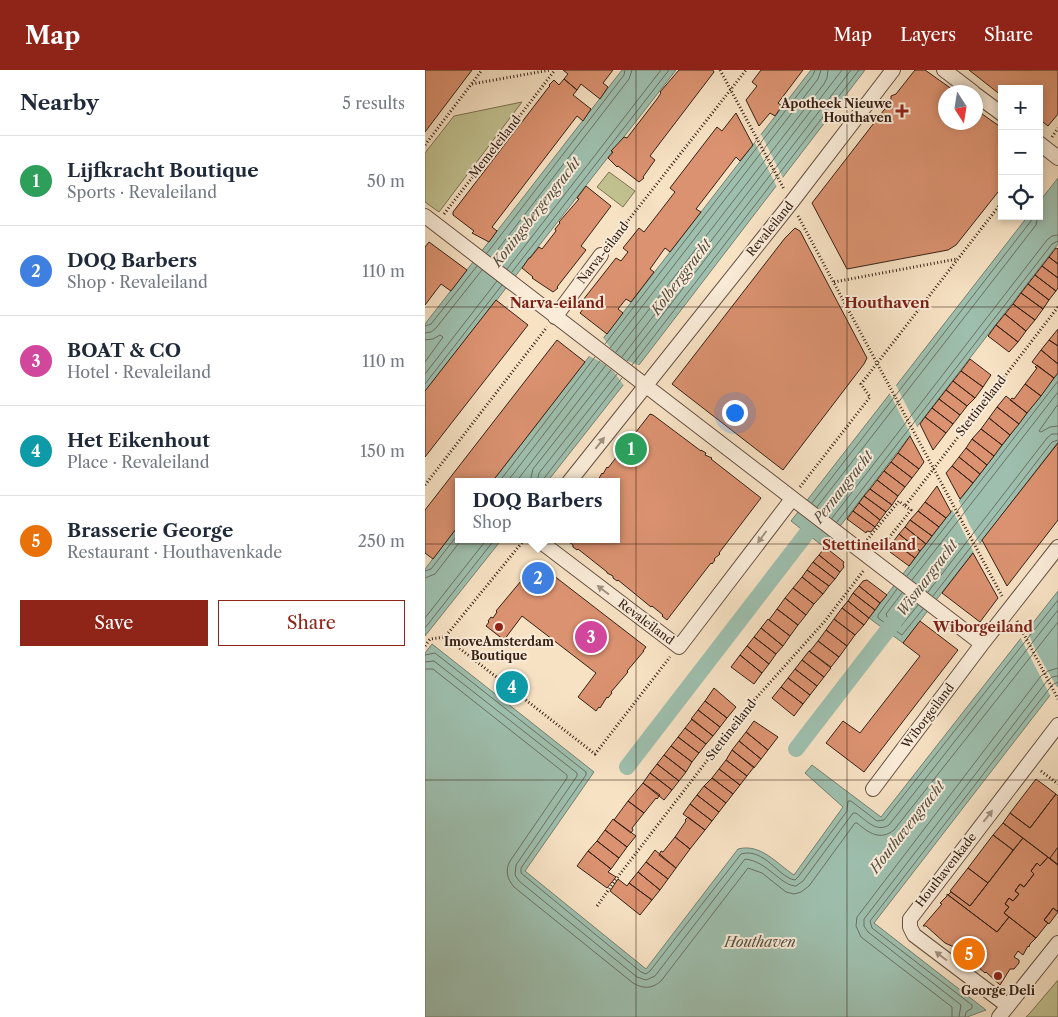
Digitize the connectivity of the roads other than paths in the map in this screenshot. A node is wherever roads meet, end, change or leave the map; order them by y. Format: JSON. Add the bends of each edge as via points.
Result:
{"nodes":[{"id":1,"x":893,"y":70,"type":"edge"},
{"id":2,"x":944,"y":70,"type":"edge"},
{"id":3,"x":964,"y":85,"type":"edge"},
{"id":4,"x":983,"y":99,"type":"edge"},
{"id":5,"x":998,"y":111,"type":"edge"},
{"id":6,"x":1043,"y":146,"type":"edge"},
{"id":7,"x":1058,"y":158,"type":"edge"},
{"id":8,"x":430,"y":220,"type":"edge"},
{"id":9,"x":601,"y":255,"type":"road end"},
{"id":10,"x":555,"y":317,"type":"junction"},
{"id":11,"x":640,"y":382,"type":"junction"},
{"id":12,"x":572,"y":478,"type":"edge"},
{"id":13,"x":793,"y":500,"type":"junction"},
{"id":14,"x":542,"y":543,"type":"edge"},
{"id":15,"x":1058,"y":547,"type":"edge"},
{"id":16,"x":982,"y":644,"type":"junction"},
{"id":17,"x":1058,"y":725,"type":"edge"},
{"id":18,"x":873,"y":789,"type":"dead end"},
{"id":19,"x":1058,"y":943,"type":"edge"},
{"id":20,"x":1004,"y":1012,"type":"edge"}],
"edges":[{"from":1,"to":11,"type":"street","name":"Revaleiland","via":[[791,203]]},
{"from":2,"to":3,"type":"street"},
{"from":4,"to":5,"type":"street"},
{"from":6,"to":7,"type":"street"},
{"from":8,"to":10,"type":"street"},
{"from":9,"to":10,"type":"street","name":"Narva-eiland"},
{"from":10,"to":11,"type":"street"},
{"from":12,"to":11,"type":"street","name":"Revaleiland","one_way":true},
{"from":11,"to":13,"type":"street"},
{"from":13,"to":14,"type":"street","name":"Revaleiland","one_way":true,"via":[[679,647]]},
{"from":13,"to":16,"type":"street"},
{"from":15,"to":16,"type":"street","name":"Wiborgeiland"},
{"from":16,"to":18,"type":"street","name":"Wiborgeiland"},
{"from":20,"to":17,"type":"street","name":"Houthavenkade","one_way":true,"via":[[914,935],[911,916]]},
{"from":19,"to":20,"type":"street"}]}
